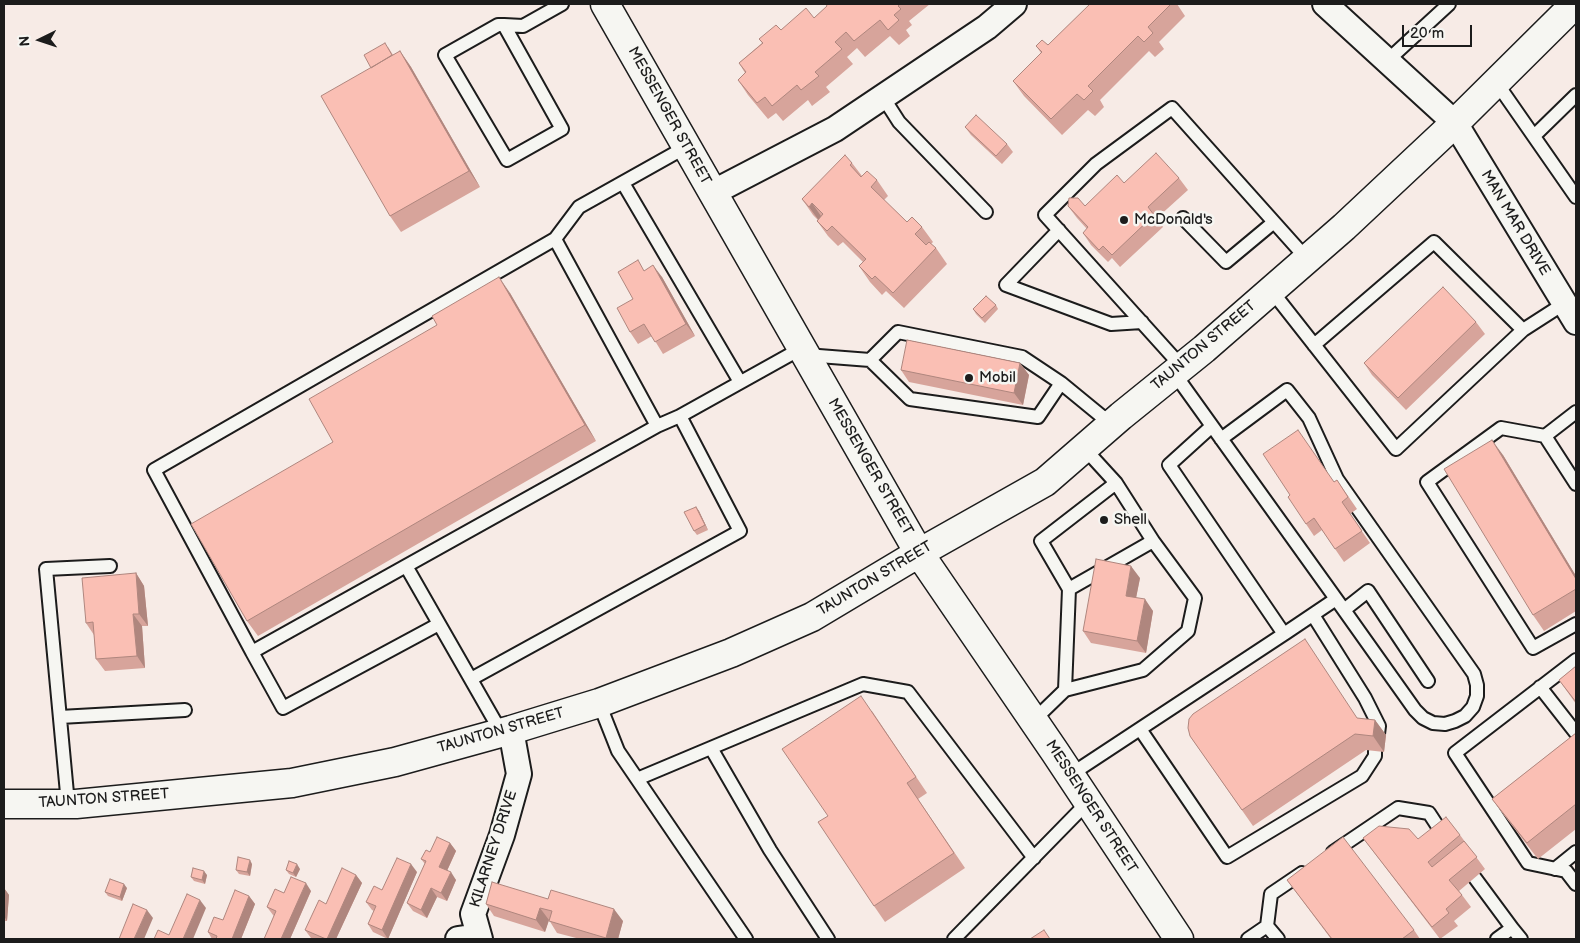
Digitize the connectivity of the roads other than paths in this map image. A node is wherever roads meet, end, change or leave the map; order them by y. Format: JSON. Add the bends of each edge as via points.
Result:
{"nodes":[{"id":1,"x":562,"y":4,"type":"edge"},
{"id":2,"x":605,"y":4,"type":"edge"},
{"id":3,"x":1014,"y":4,"type":"edge"},
{"id":4,"x":1325,"y":4,"type":"edge"},
{"id":5,"x":1449,"y":4,"type":"edge"},
{"id":6,"x":1575,"y":4,"type":"edge"},
{"id":7,"x":504,"y":25,"type":"junction"},
{"id":8,"x":1388,"y":61,"type":"junction"},
{"id":9,"x":1496,"y":82,"type":"junction"},
{"id":10,"x":1576,"y":95,"type":"edge"},
{"id":11,"x":883,"y":97,"type":"junction"},
{"id":12,"x":1454,"y":123,"type":"junction"},
{"id":13,"x":1534,"y":136,"type":"junction"},
{"id":14,"x":686,"y":147,"type":"junction"},
{"id":15,"x":623,"y":183,"type":"junction"},
{"id":16,"x":712,"y":193,"type":"junction"},
{"id":17,"x":1576,"y":197,"type":"edge"},
{"id":18,"x":986,"y":212,"type":"dead end"},
{"id":19,"x":1183,"y":218,"type":"dead end"},
{"id":20,"x":1274,"y":222,"type":"junction"},
{"id":21,"x":1059,"y":230,"type":"junction"},
{"id":22,"x":555,"y":239,"type":"junction"},
{"id":23,"x":1307,"y":259,"type":"junction"},
{"id":24,"x":1271,"y":290,"type":"junction"},
{"id":25,"x":1570,"y":313,"type":"edge"},
{"id":26,"x":1142,"y":322,"type":"junction"},
{"id":27,"x":1523,"y":330,"type":"junction"},
{"id":28,"x":1314,"y":345,"type":"junction"},
{"id":29,"x":804,"y":352,"type":"junction"},
{"id":30,"x":870,"y":360,"type":"junction"},
{"id":31,"x":1178,"y":370,"type":"junction"},
{"id":32,"x":740,"y":382,"type":"junction"},
{"id":33,"x":1061,"y":383,"type":"junction"},
{"id":34,"x":1576,"y":412,"type":"edge"},
{"id":35,"x":680,"y":416,"type":"junction"},
{"id":36,"x":1111,"y":424,"type":"junction"},
{"id":37,"x":657,"y":426,"type":"junction"},
{"id":38,"x":1212,"y":426,"type":"junction"},
{"id":39,"x":1545,"y":436,"type":"junction"},
{"id":40,"x":1221,"y":439,"type":"junction"},
{"id":41,"x":1084,"y":448,"type":"junction"},
{"id":42,"x":1116,"y":483,"type":"junction"},
{"id":43,"x":1576,"y":484,"type":"edge"},
{"id":44,"x":1153,"y":541,"type":"junction"},
{"id":45,"x":919,"y":553,"type":"junction"},
{"id":46,"x":110,"y":566,"type":"dead end"},
{"id":47,"x":406,"y":566,"type":"junction"},
{"id":48,"x":1069,"y":589,"type":"junction"},
{"id":49,"x":1336,"y":599,"type":"junction"},
{"id":50,"x":1344,"y":610,"type":"junction"},
{"id":51,"x":1313,"y":615,"type":"junction"},
{"id":52,"x":439,"y":624,"type":"junction"},
{"id":53,"x":1576,"y":624,"type":"edge"},
{"id":54,"x":1284,"y":634,"type":"junction"},
{"id":55,"x":252,"y":652,"type":"junction"},
{"id":56,"x":1576,"y":660,"type":"edge"},
{"id":57,"x":471,"y":679,"type":"junction"},
{"id":58,"x":1428,"y":681,"type":"dead end"},
{"id":59,"x":1540,"y":687,"type":"junction"},
{"id":60,"x":1065,"y":690,"type":"junction"},
{"id":61,"x":600,"y":703,"type":"junction"},
{"id":62,"x":185,"y":710,"type":"dead end"},
{"id":63,"x":60,"y":717,"type":"junction"},
{"id":64,"x":1034,"y":720,"type":"junction"},
{"id":65,"x":1140,"y":729,"type":"junction"},
{"id":66,"x":506,"y":731,"type":"junction"},
{"id":67,"x":1378,"y":734,"type":"dead end"},
{"id":68,"x":1574,"y":738,"type":"edge"},
{"id":69,"x":711,"y":748,"type":"junction"},
{"id":70,"x":1375,"y":751,"type":"edge"},
{"id":71,"x":1070,"y":775,"type":"junction"},
{"id":72,"x":637,"y":779,"type":"junction"},
{"id":73,"x":1088,"y":802,"type":"junction"},
{"id":74,"x":4,"y":804,"type":"edge"},
{"id":75,"x":68,"y":804,"type":"junction"},
{"id":76,"x":1444,"y":836,"type":"edge"},
{"id":77,"x":1576,"y":852,"type":"edge"},
{"id":78,"x":1326,"y":856,"type":"edge"},
{"id":79,"x":1034,"y":858,"type":"junction"},
{"id":80,"x":1310,"y":867,"type":"edge"},
{"id":81,"x":1556,"y":869,"type":"junction"},
{"id":82,"x":1475,"y":878,"type":"edge"},
{"id":83,"x":1576,"y":884,"type":"edge"},
{"id":84,"x":1267,"y":926,"type":"junction"},
{"id":85,"x":1512,"y":928,"type":"junction"},
{"id":86,"x":472,"y":938,"type":"edge"},
{"id":87,"x":746,"y":939,"type":"edge"},
{"id":88,"x":828,"y":939,"type":"edge"},
{"id":89,"x":954,"y":939,"type":"edge"},
{"id":90,"x":1179,"y":939,"type":"edge"},
{"id":91,"x":1248,"y":939,"type":"edge"},
{"id":92,"x":1278,"y":939,"type":"edge"},
{"id":93,"x":1497,"y":939,"type":"edge"},
{"id":94,"x":1521,"y":939,"type":"edge"}],
"edges":[{"from":1,"to":7,"type":"lane","via":[[523,26]]},
{"from":2,"to":14,"type":"main road","name":"MESSENGER STREET"},
{"from":3,"to":11,"type":"street","via":[[987,27]]},
{"from":4,"to":8,"type":"street","name":"MAN MAR DRIVE"},
{"from":5,"to":8,"type":"lane"},
{"from":6,"to":9,"type":"main road","name":"TAUNTON STREET"},
{"from":7,"to":7,"type":"lane","via":[[498,25],[445,55],[506,160],[562,130]]},
{"from":8,"to":12,"type":"street","name":"MAN MAR DRIVE"},
{"from":9,"to":12,"type":"main road","name":"TAUNTON STREET"},
{"from":9,"to":13,"type":"lane"},
{"from":10,"to":13,"type":"lane"},
{"from":11,"to":16,"type":"street","via":[[835,129]]},
{"from":11,"to":18,"type":"lane","via":[[899,122]]},
{"from":12,"to":23,"type":"main road","name":"TAUNTON STREET"},
{"from":12,"to":25,"type":"street","name":"MAN MAR DRIVE"},
{"from":13,"to":17,"type":"lane"},
{"from":14,"to":15,"type":"lane"},
{"from":14,"to":16,"type":"main road","name":"MESSENGER STREET"},
{"from":15,"to":22,"type":"lane","via":[[579,207]]},
{"from":15,"to":32,"type":"lane"},
{"from":16,"to":29,"type":"main road","name":"MESSENGER STREET"},
{"from":19,"to":20,"type":"lane","via":[[1226,262]]},
{"from":20,"to":21,"type":"lane","via":[[1172,108],[1096,164],[1045,216]]},
{"from":20,"to":23,"type":"lane"},
{"from":21,"to":26,"type":"lane"},
{"from":21,"to":26,"type":"lane","via":[[1006,285],[1112,324]]},
{"from":22,"to":37,"type":"lane"},
{"from":22,"to":55,"type":"lane","via":[[154,470]]},
{"from":23,"to":24,"type":"main road","name":"TAUNTON STREET"},
{"from":24,"to":28,"type":"lane"},
{"from":24,"to":31,"type":"main road","name":"TAUNTON STREET"},
{"from":25,"to":27,"type":"lane"},
{"from":26,"to":31,"type":"lane"},
{"from":27,"to":28,"type":"lane","via":[[1434,242]]},
{"from":27,"to":28,"type":"lane","via":[[1396,450]]},
{"from":29,"to":30,"type":"lane"},
{"from":29,"to":32,"type":"lane"},
{"from":29,"to":45,"type":"main road","name":"MESSENGER STREET"},
{"from":30,"to":33,"type":"lane","via":[[898,332],[1022,357]]},
{"from":30,"to":33,"type":"lane","via":[[910,399],[1038,417]]},
{"from":31,"to":36,"type":"main road","name":"TAUNTON STREET"},
{"from":31,"to":38,"type":"lane"},
{"from":32,"to":35,"type":"lane"},
{"from":33,"to":36,"type":"lane"},
{"from":34,"to":39,"type":"lane"},
{"from":35,"to":37,"type":"lane"},
{"from":35,"to":57,"type":"lane","via":[[740,531]]},
{"from":36,"to":41,"type":"main road","name":"TAUNTON STREET"},
{"from":37,"to":47,"type":"lane"},
{"from":38,"to":40,"type":"lane"},
{"from":38,"to":54,"type":"lane","via":[[1168,465]]},
{"from":39,"to":43,"type":"lane"},
{"from":39,"to":53,"type":"lane","via":[[1501,428],[1427,482],[1533,648]]},
{"from":40,"to":49,"type":"lane"},
{"from":40,"to":50,"type":"lane","via":[[1287,390],[1309,418],[1338,478],[1474,674],[1478,685],[1473,707],[1465,716],[1445,724],[1423,718]]},
{"from":41,"to":42,"type":"lane"},
{"from":41,"to":45,"type":"main road","name":"TAUNTON STREET","via":[[1044,482]]},
{"from":42,"to":44,"type":"lane"},
{"from":42,"to":48,"type":"lane","via":[[1041,541]]},
{"from":44,"to":48,"type":"lane"},
{"from":44,"to":60,"type":"lane","via":[[1195,598],[1188,631],[1144,670]]},
{"from":45,"to":61,"type":"main road","name":"TAUNTON STREET","via":[[812,617],[730,653]]},
{"from":45,"to":64,"type":"main road","name":"MESSENGER STREET"},
{"from":46,"to":63,"type":"lane","via":[[46,569]]},
{"from":47,"to":52,"type":"lane"},
{"from":47,"to":55,"type":"lane"},
{"from":48,"to":60,"type":"lane"},
{"from":49,"to":50,"type":"lane"},
{"from":49,"to":51,"type":"lane"},
{"from":50,"to":58,"type":"lane","via":[[1368,591]]},
{"from":51,"to":54,"type":"lane"},
{"from":51,"to":67,"type":"lane","via":[[1365,698],[1379,726]]},
{"from":52,"to":55,"type":"lane","via":[[283,708]]},
{"from":52,"to":57,"type":"lane"},
{"from":54,"to":65,"type":"lane"},
{"from":56,"to":59,"type":"lane"},
{"from":57,"to":66,"type":"lane"},
{"from":59,"to":68,"type":"lane"},
{"from":59,"to":81,"type":"lane","via":[[1455,753],[1493,801],[1528,863]]},
{"from":60,"to":64,"type":"lane"},
{"from":61,"to":66,"type":"main road","name":"TAUNTON STREET"},
{"from":61,"to":72,"type":"lane","via":[[618,751]]},
{"from":62,"to":63,"type":"lane"},
{"from":63,"to":75,"type":"lane"},
{"from":64,"to":71,"type":"main road","name":"MESSENGER STREET"},
{"from":65,"to":70,"type":"lane","via":[[1227,857],[1362,776]]},
{"from":65,"to":71,"type":"lane"},
{"from":66,"to":75,"type":"main road","name":"TAUNTON STREET","via":[[395,762],[292,783]]},
{"from":66,"to":86,"type":"street","name":"KILARNEY DRIVE","via":[[519,774],[502,835],[473,914]]},
{"from":69,"to":72,"type":"lane"},
{"from":69,"to":79,"type":"lane","via":[[862,684],[908,692]]},
{"from":69,"to":88,"type":"lane","via":[[770,850]]},
{"from":71,"to":73,"type":"main road","name":"MESSENGER STREET"},
{"from":72,"to":87,"type":"lane"},
{"from":73,"to":79,"type":"lane"},
{"from":73,"to":90,"type":"main road","name":"MESSENGER STREET"},
{"from":74,"to":75,"type":"main road","name":"TAUNTON STREET"},
{"from":76,"to":78,"type":"lane","via":[[1429,813],[1398,808]]},
{"from":77,"to":81,"type":"lane"},
{"from":79,"to":89,"type":"lane"},
{"from":80,"to":84,"type":"lane","via":[[1271,894]]},
{"from":81,"to":83,"type":"lane","via":[[1566,872]]},
{"from":82,"to":85,"type":"lane"},
{"from":84,"to":91,"type":"lane"},
{"from":84,"to":92,"type":"lane"},
{"from":85,"to":93,"type":"lane"},
{"from":85,"to":94,"type":"lane"}]}
